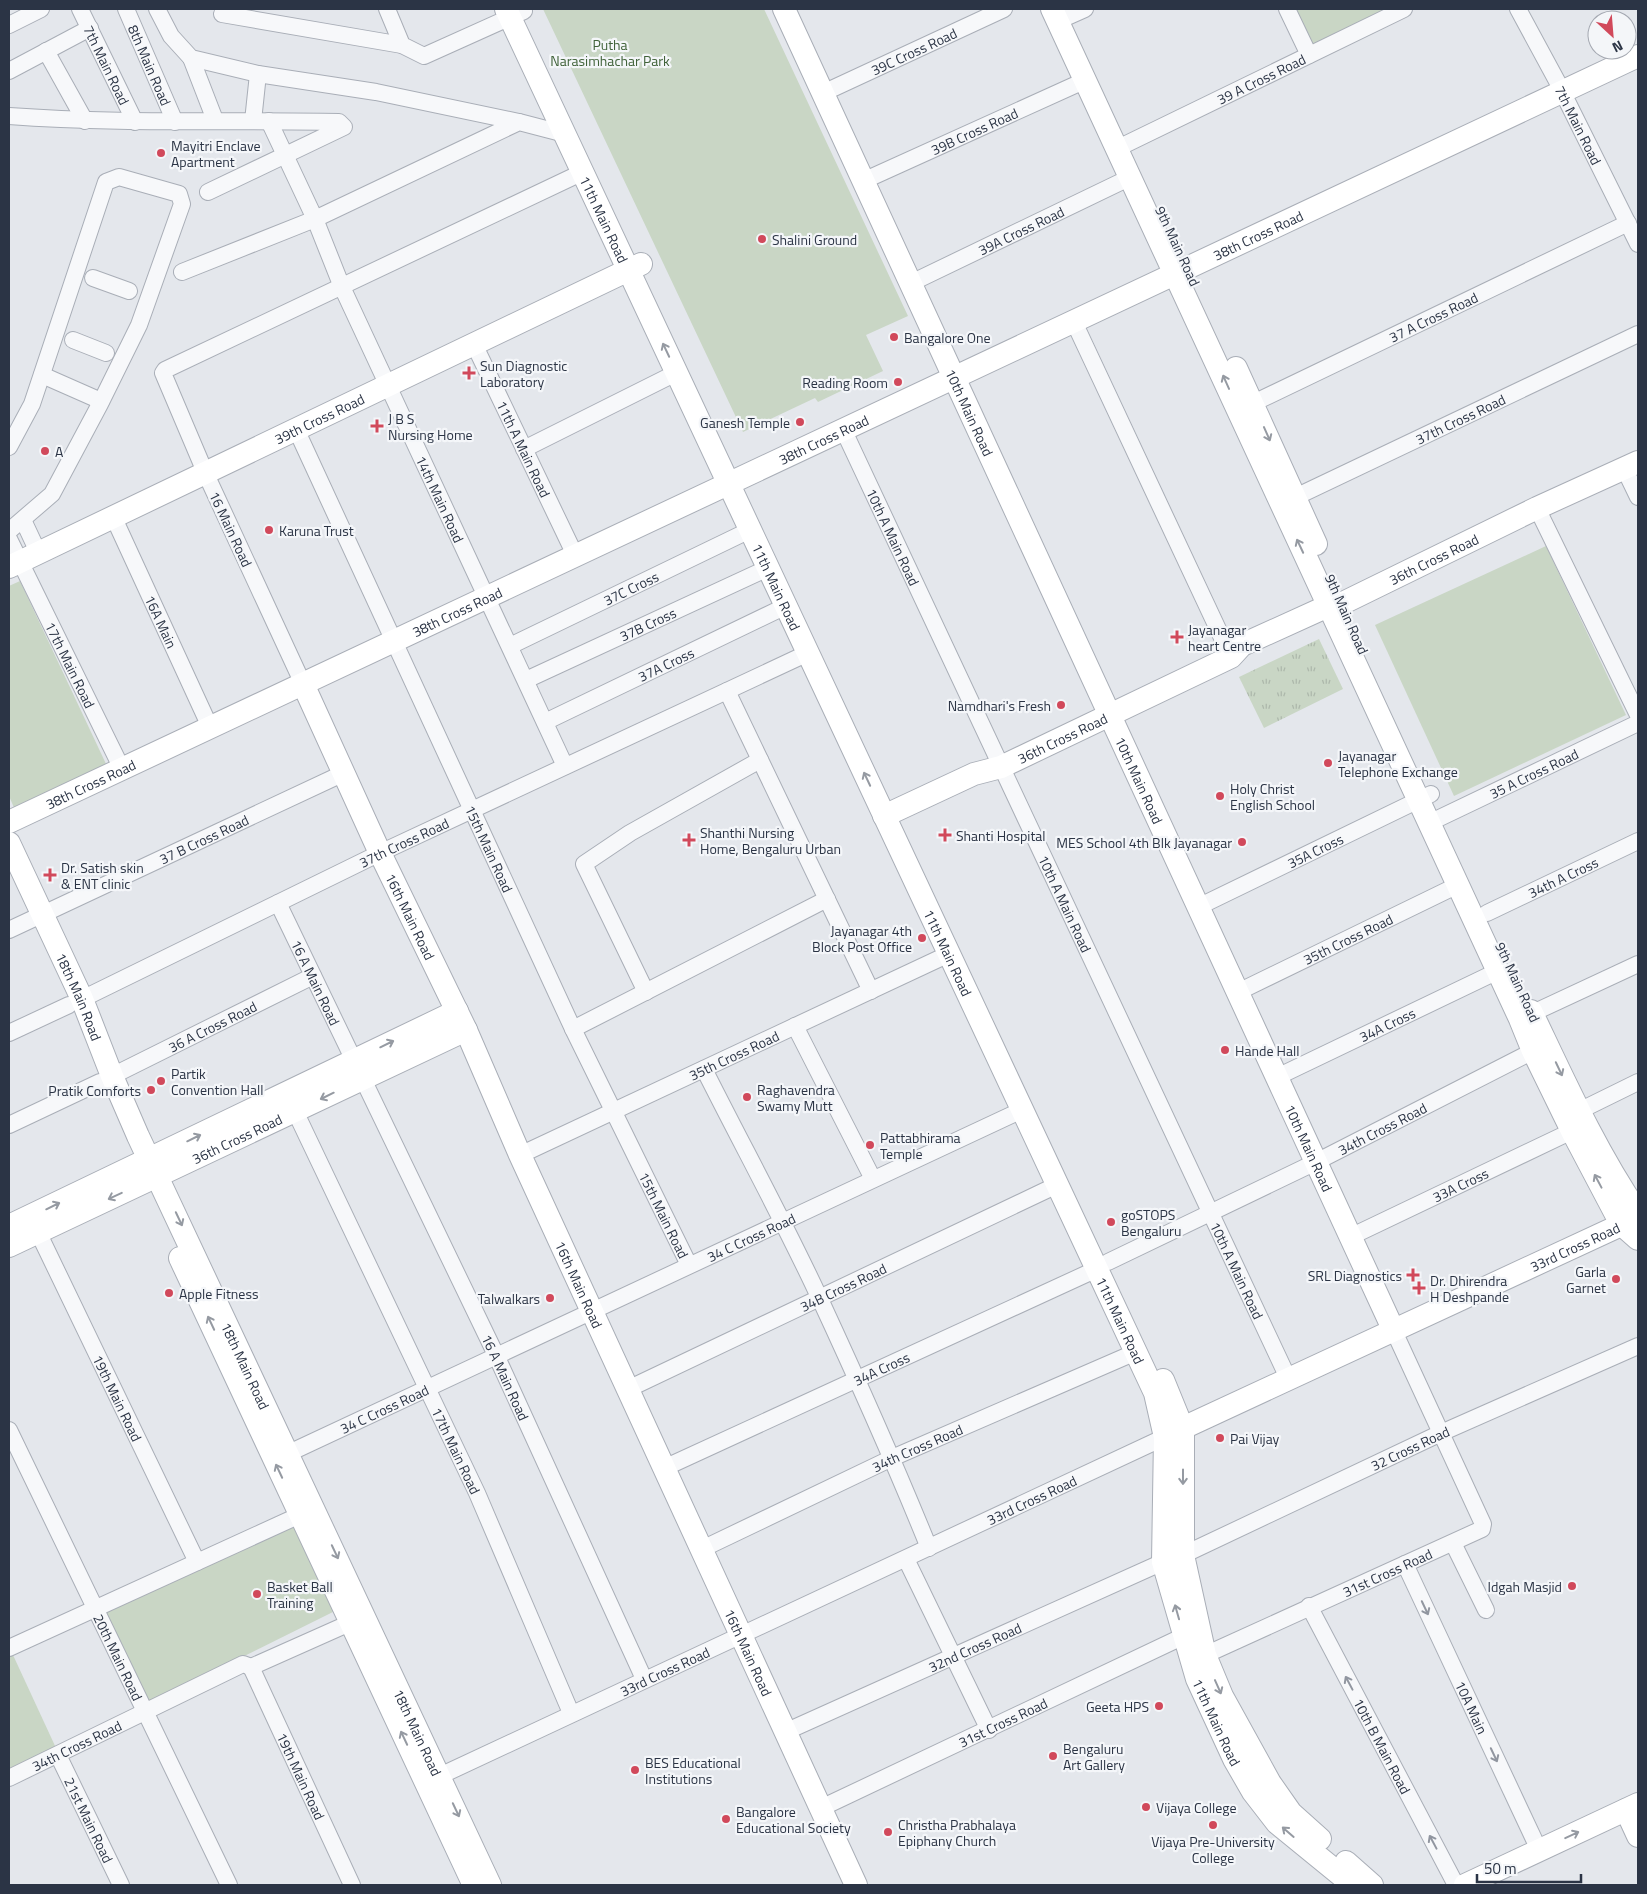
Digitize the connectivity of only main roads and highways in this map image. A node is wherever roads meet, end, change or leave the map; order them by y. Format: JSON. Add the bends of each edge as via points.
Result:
{"nodes":[{"id":1,"x":784,"y":9,"type":"edge"},
{"id":2,"x":516,"y":12,"type":"edge"},
{"id":3,"x":1067,"y":12,"type":"edge"},
{"id":4,"x":1638,"y":56,"type":"edge"},
{"id":5,"x":1124,"y":145,"type":"junction"},
{"id":6,"x":635,"y":267,"type":"junction"},
{"id":7,"x":1182,"y":271,"type":"junction"},
{"id":8,"x":953,"y":377,"type":"junction"},
{"id":9,"x":1634,"y":476,"type":"edge"},
{"id":10,"x":735,"y":480,"type":"junction"},
{"id":11,"x":22,"y":560,"type":"edge"},
{"id":12,"x":1338,"y":609,"type":"junction"},
{"id":13,"x":303,"y":684,"type":"junction"},
{"id":14,"x":1110,"y":715,"type":"junction"},
{"id":15,"x":894,"y":818,"type":"junction"},
{"id":16,"x":1436,"y":820,"type":"junction"},
{"id":17,"x":9,"y":822,"type":"edge"},
{"id":18,"x":9,"y":842,"type":"edge"},
{"id":19,"x":9,"y":871,"type":"edge"},
{"id":20,"x":36,"y":917,"type":"junction"},
{"id":21,"x":1526,"y":1016,"type":"junction"},
{"id":22,"x":462,"y":1021,"type":"junction"},
{"id":23,"x":358,"y":1069,"type":"junction"},
{"id":24,"x":148,"y":1170,"type":"junction"},
{"id":25,"x":1633,"y":1218,"type":"edge"},
{"id":26,"x":9,"y":1226,"type":"edge"},
{"id":27,"x":1638,"y":1239,"type":"edge"},
{"id":28,"x":9,"y":1246,"type":"edge"},
{"id":29,"x":1103,"y":1266,"type":"junction"},
{"id":30,"x":1393,"y":1329,"type":"junction"},
{"id":31,"x":1174,"y":1433,"type":"junction"},
{"id":32,"x":1173,"y":1558,"type":"junction"},
{"id":33,"x":358,"y":1620,"type":"junction"},
{"id":34,"x":432,"y":1779,"type":"junction"},
{"id":35,"x":1632,"y":1807,"type":"edge"},
{"id":36,"x":1638,"y":1836,"type":"edge"},
{"id":37,"x":474,"y":1885,"type":"edge"},
{"id":38,"x":490,"y":1885,"type":"edge"},
{"id":39,"x":856,"y":1885,"type":"edge"},
{"id":40,"x":1353,"y":1885,"type":"edge"},
{"id":41,"x":1372,"y":1885,"type":"edge"},
{"id":42,"x":1465,"y":1885,"type":"edge"}],
"edges":[{"from":1,"to":8,"type":"main road","name":"10th Main Road"},
{"from":2,"to":6,"type":"main road","name":"11th Main Road"},
{"from":2,"to":6,"type":"main road","name":"11th Main Road","via":[[565,134]]},
{"from":3,"to":5,"type":"main road","name":"9th Main Road"},
{"from":3,"to":5,"type":"main road","name":"9th Main Road","via":[[1086,80]]},
{"from":4,"to":7,"type":"main road","name":"38th Cross Road"},
{"from":5,"to":7,"type":"main road","name":"9th Main Road"},
{"from":5,"to":7,"type":"main road","name":"9th Main Road","via":[[1131,177]]},
{"from":6,"to":10,"type":"main road","name":"11th Main Road"},
{"from":10,"to":6,"type":"main road","name":"11th Main Road","one_way":true,"via":[[676,373]]},
{"from":6,"to":11,"type":"main road","name":"39th Cross Road"},
{"from":7,"to":8,"type":"main road","name":"38th Cross Road"},
{"from":7,"to":12,"type":"main road","name":"9th Main Road"},
{"from":8,"to":10,"type":"main road","name":"38th Cross Road"},
{"from":8,"to":14,"type":"main road","name":"10th Main Road"},
{"from":9,"to":12,"type":"main road","name":"36th Cross Road","via":[[1540,514]]},
{"from":10,"to":13,"type":"main road","name":"38th Cross Road"},
{"from":10,"to":15,"type":"main road","name":"11th Main Road"},
{"from":15,"to":10,"type":"main road","name":"11th Main Road","one_way":true,"via":[[808,653],[750,530]]},
{"from":12,"to":14,"type":"main road","name":"36th Cross Road","via":[[1242,645],[1231,657]]},
{"from":12,"to":16,"type":"main road","name":"9th Main Road"},
{"from":13,"to":17,"type":"main road","name":"38th Cross Road"},
{"from":13,"to":22,"type":"main road","name":"16th Main Road"},
{"from":14,"to":15,"type":"main road","name":"36th Cross Road","via":[[1001,767],[978,785]]},
{"from":14,"to":30,"type":"main road","name":"10th Main Road"},
{"from":15,"to":29,"type":"main road","name":"11th Main Road"},
{"from":15,"to":29,"type":"main road","name":"11th Main Road","via":[[949,954],[1057,1185]]},
{"from":16,"to":21,"type":"main road","name":"9th Main Road","via":[[1486,913]]},
{"from":16,"to":21,"type":"main road","name":"9th Main Road","via":[[1458,885],[1498,971]]},
{"from":18,"to":20,"type":"main road","name":"18th Main Road"},
{"from":19,"to":20,"type":"main road","name":"18th Main Road"},
{"from":20,"to":24,"type":"main road","name":"18th Main Road"},
{"from":21,"to":25,"type":"main road","name":"9th Main Road","via":[[1575,1121]]},
{"from":22,"to":23,"type":"main road","name":"36th Cross Road"},
{"from":22,"to":39,"type":"main road","name":"16th Main Road","via":[[520,1155]]},
{"from":24,"to":23,"type":"main road","name":"36th Cross Road","one_way":true},
{"from":23,"to":24,"type":"main road","name":"36th Cross Road","one_way":true,"via":[[295,1111]]},
{"from":26,"to":24,"type":"main road","name":"36th Cross Road","one_way":true},
{"from":24,"to":28,"type":"main road","name":"36th Cross Road","one_way":true},
{"from":24,"to":33,"type":"main road","name":"18th Main Road","one_way":true,"via":[[289,1453]]},
{"from":33,"to":24,"type":"main road","name":"18th Main Road","one_way":true,"via":[[300,1515]]},
{"from":25,"to":27,"type":"main road","name":"9th Main Road"},
{"from":25,"to":30,"type":"main road","name":"33rd Cross Road"},
{"from":29,"to":31,"type":"main road","name":"11th Main Road","via":[[1136,1352]]},
{"from":29,"to":31,"type":"main road","name":"11th Main Road","via":[[1167,1389]]},
{"from":30,"to":31,"type":"main road","name":"33rd Cross Road"},
{"from":31,"to":32,"type":"main road","name":"11th Main Road"},
{"from":40,"to":32,"type":"main road","name":"11th Main Road","one_way":true,"via":[[1277,1823],[1253,1792],[1234,1759],[1197,1679],[1184,1636]]},
{"from":32,"to":41,"type":"main road","name":"11th Main Road","one_way":true,"via":[[1205,1655],[1236,1724],[1270,1783],[1291,1813]]},
{"from":33,"to":34,"type":"main road","name":"18th Main Road"},
{"from":34,"to":37,"type":"main road","name":"18th Main Road"},
{"from":34,"to":38,"type":"main road","name":"18th Main Road","one_way":true},
{"from":35,"to":36,"type":"main road"},
{"from":42,"to":35,"type":"main road","one_way":true}]}
